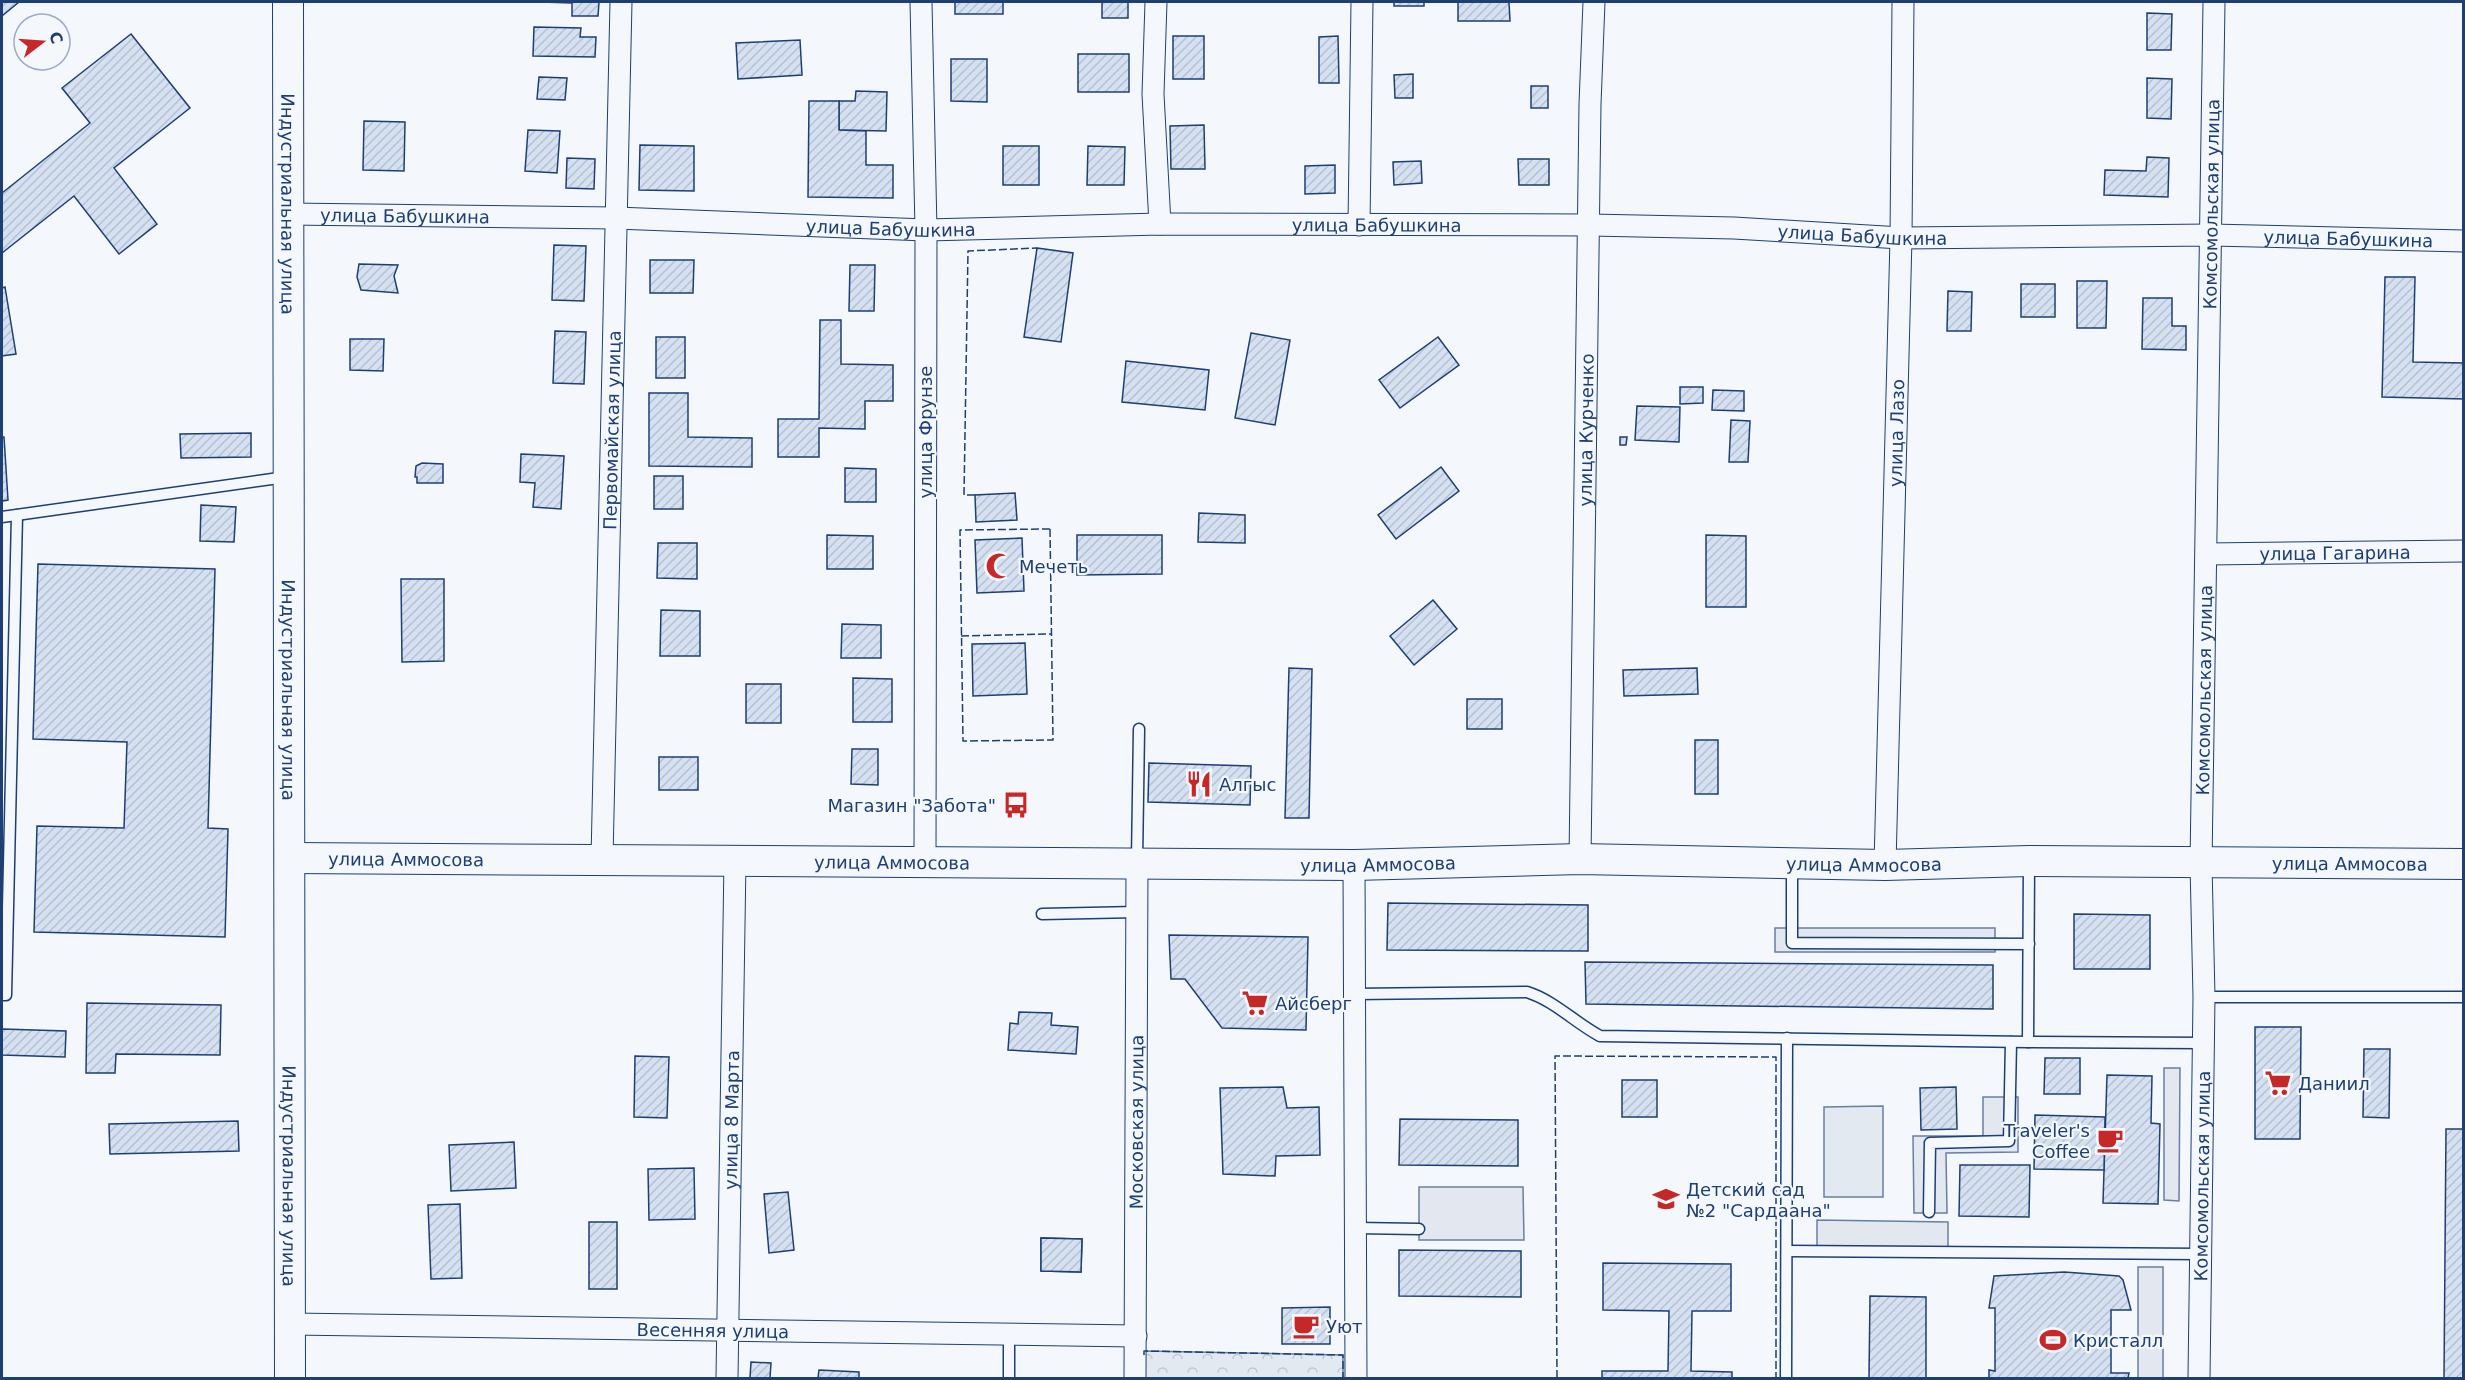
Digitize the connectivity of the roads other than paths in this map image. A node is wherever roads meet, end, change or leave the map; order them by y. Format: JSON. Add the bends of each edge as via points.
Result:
{"nodes":[{"id":1,"x":288,"y":2,"type":"edge"},
{"id":2,"x":621,"y":2,"type":"edge"},
{"id":3,"x":921,"y":2,"type":"edge"},
{"id":4,"x":1156,"y":2,"type":"edge"},
{"id":5,"x":1362,"y":2,"type":"edge"},
{"id":6,"x":1594,"y":2,"type":"edge"},
{"id":7,"x":1903,"y":2,"type":"edge"},
{"id":8,"x":2214,"y":2,"type":"edge"},
{"id":9,"x":289,"y":214,"type":"junction"},
{"id":10,"x":616,"y":218,"type":"junction"},
{"id":11,"x":1160,"y":224,"type":"junction"},
{"id":12,"x":1359,"y":225,"type":"junction"},
{"id":13,"x":1590,"y":225,"type":"junction"},
{"id":14,"x":926,"y":230,"type":"junction"},
{"id":15,"x":2211,"y":235,"type":"junction"},
{"id":16,"x":1901,"y":238,"type":"junction"},
{"id":17,"x":2463,"y":241,"type":"edge"},
{"id":18,"x":290,"y":477,"type":"junction"},
{"id":19,"x":17,"y":515,"type":"junction"},
{"id":20,"x":2,"y":517,"type":"edge"},
{"id":21,"x":2463,"y":551,"type":"edge"},
{"id":22,"x":2207,"y":554,"type":"junction"},
{"id":23,"x":1138,"y":729,"type":"dead end"},
{"id":24,"x":290,"y":858,"type":"junction"},
{"id":25,"x":1580,"y":859,"type":"junction"},
{"id":26,"x":602,"y":860,"type":"junction"},
{"id":27,"x":735,"y":860,"type":"junction"},
{"id":28,"x":2029,"y":861,"type":"junction"},
{"id":29,"x":925,"y":862,"type":"junction"},
{"id":30,"x":1791,"y":862,"type":"junction"},
{"id":31,"x":1137,"y":864,"type":"junction"},
{"id":32,"x":1885,"y":864,"type":"junction"},
{"id":33,"x":2201,"y":864,"type":"junction"},
{"id":34,"x":2463,"y":864,"type":"edge"},
{"id":35,"x":1354,"y":865,"type":"junction"},
{"id":36,"x":1137,"y":912,"type":"junction"},
{"id":37,"x":1042,"y":914,"type":"dead end"},
{"id":38,"x":2029,"y":944,"type":"junction"},
{"id":39,"x":1355,"y":994,"type":"junction"},
{"id":40,"x":2,"y":995,"type":"edge"},
{"id":41,"x":2204,"y":998,"type":"junction"},
{"id":42,"x":2463,"y":998,"type":"edge"},
{"id":43,"x":1787,"y":1038,"type":"junction"},
{"id":44,"x":2011,"y":1042,"type":"junction"},
{"id":45,"x":2028,"y":1042,"type":"junction"},
{"id":46,"x":2203,"y":1043,"type":"junction"},
{"id":47,"x":1929,"y":1212,"type":"dead end"},
{"id":48,"x":1356,"y":1228,"type":"junction"},
{"id":49,"x":1419,"y":1229,"type":"dead end"},
{"id":50,"x":1786,"y":1251,"type":"junction"},
{"id":51,"x":2200,"y":1254,"type":"junction"},
{"id":52,"x":291,"y":1324,"type":"junction"},
{"id":53,"x":728,"y":1330,"type":"junction"},
{"id":54,"x":1009,"y":1335,"type":"junction"},
{"id":55,"x":1136,"y":1336,"type":"junction"},
{"id":56,"x":290,"y":1378,"type":"edge"},
{"id":57,"x":727,"y":1378,"type":"edge"},
{"id":58,"x":1009,"y":1378,"type":"edge"},
{"id":59,"x":1135,"y":1378,"type":"edge"},
{"id":60,"x":1356,"y":1378,"type":"edge"},
{"id":61,"x":1786,"y":1378,"type":"edge"},
{"id":62,"x":2199,"y":1378,"type":"edge"}],
"edges":[{"from":1,"to":9,"type":"main road","name":"Индустриальная улица"},
{"from":2,"to":10,"type":"street","name":"Первомайская улица"},
{"from":3,"to":14,"type":"street","name":"улица Фрунзе"},
{"from":4,"to":11,"type":"street","via":[[1153,94]]},
{"from":5,"to":12,"type":"street"},
{"from":6,"to":13,"type":"street","name":"улица Курченко"},
{"from":7,"to":16,"type":"street","name":"улица Лазо"},
{"from":8,"to":15,"type":"street","name":"Комсомольская улица"},
{"from":9,"to":10,"type":"street","name":"улица Бабушкина"},
{"from":9,"to":18,"type":"main road","name":"Индустриальная улица"},
{"from":10,"to":14,"type":"street","name":"улица Бабушкина"},
{"from":10,"to":26,"type":"street","name":"Первомайская улица"},
{"from":11,"to":12,"type":"street","name":"улица Бабушкина"},
{"from":11,"to":14,"type":"street","name":"улица Бабушкина"},
{"from":12,"to":13,"type":"street","name":"улица Бабушкина"},
{"from":13,"to":16,"type":"street","name":"улица Бабушкина","via":[[1734,228]]},
{"from":13,"to":25,"type":"street","name":"улица Курченко"},
{"from":14,"to":29,"type":"street","name":"улица Фрунзе"},
{"from":15,"to":16,"type":"street","name":"улица Бабушкина"},
{"from":15,"to":17,"type":"street","name":"улица Бабушкина"},
{"from":15,"to":22,"type":"street","name":"Комсомольская улица"},
{"from":16,"to":32,"type":"street","name":"улица Лазо"},
{"from":18,"to":19,"type":"lane"},
{"from":18,"to":24,"type":"main road","name":"Индустриальная улица"},
{"from":19,"to":20,"type":"lane"},
{"from":19,"to":40,"type":"lane","via":[[6,995]]},
{"from":21,"to":22,"type":"street","name":"улица Гагарина"},
{"from":22,"to":33,"type":"street","name":"Комсомольская улица"},
{"from":23,"to":31,"type":"lane"},
{"from":24,"to":26,"type":"main road","name":"улица Аммосова"},
{"from":24,"to":52,"type":"main road","name":"Индустриальная улица"},
{"from":25,"to":30,"type":"main road","name":"улица Аммосова"},
{"from":25,"to":35,"type":"main road","name":"улица Аммосова"},
{"from":26,"to":27,"type":"main road","name":"улица Аммосова"},
{"from":27,"to":29,"type":"main road","name":"улица Аммосова"},
{"from":27,"to":53,"type":"street","name":"улица 8 Марта"},
{"from":28,"to":32,"type":"main road","name":"улица Аммосова"},
{"from":28,"to":33,"type":"main road","name":"улица Аммосова"},
{"from":28,"to":38,"type":"lane"},
{"from":29,"to":31,"type":"main road","name":"улица Аммосова"},
{"from":30,"to":32,"type":"main road","name":"улица Аммосова"},
{"from":30,"to":38,"type":"lane","via":[[1792,943]]},
{"from":31,"to":35,"type":"main road","name":"улица Аммосова"},
{"from":31,"to":36,"type":"street","name":"Московская улица"},
{"from":33,"to":34,"type":"main road","name":"улица Аммосова"},
{"from":33,"to":41,"type":"street","name":"Комсомольская улица"},
{"from":35,"to":39,"type":"street"},
{"from":36,"to":37,"type":"lane"},
{"from":36,"to":55,"type":"street","name":"Московская улица"},
{"from":38,"to":45,"type":"lane"},
{"from":39,"to":43,"type":"lane","via":[[1527,992],[1544,997],[1600,1036]]},
{"from":39,"to":48,"type":"street"},
{"from":41,"to":42,"type":"lane"},
{"from":41,"to":46,"type":"street","name":"Комсомольская улица"},
{"from":43,"to":44,"type":"lane"},
{"from":43,"to":50,"type":"lane"},
{"from":44,"to":45,"type":"lane"},
{"from":44,"to":47,"type":"lane","via":[[2009,1141],[1930,1143]]},
{"from":45,"to":46,"type":"lane"},
{"from":46,"to":51,"type":"street","name":"Комсомольская улица"},
{"from":48,"to":49,"type":"lane"},
{"from":48,"to":60,"type":"street"},
{"from":50,"to":51,"type":"lane"},
{"from":50,"to":61,"type":"lane"},
{"from":51,"to":62,"type":"street","name":"Комсомольская улица"},
{"from":52,"to":53,"type":"street","name":"Весенняя улица"},
{"from":52,"to":56,"type":"main road","name":"Индустриальная улица"},
{"from":53,"to":54,"type":"street","name":"Весенняя улица"},
{"from":53,"to":57,"type":"street","name":"улица 8 Марта"},
{"from":54,"to":55,"type":"street","name":"Весенняя улица"},
{"from":54,"to":58,"type":"lane"},
{"from":55,"to":59,"type":"street","name":"Московская улица"}]}
